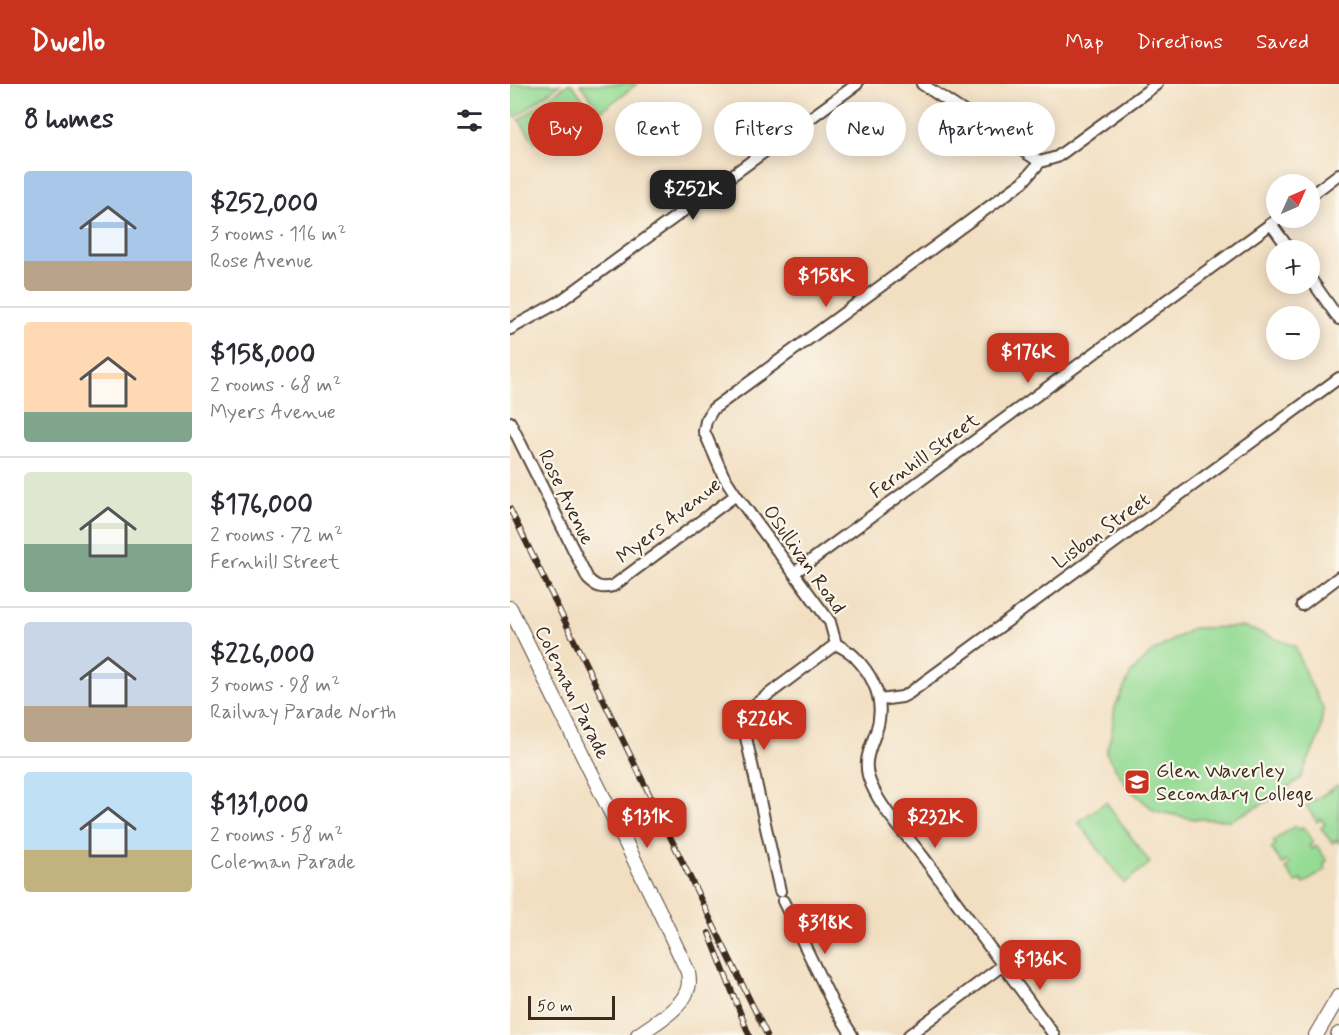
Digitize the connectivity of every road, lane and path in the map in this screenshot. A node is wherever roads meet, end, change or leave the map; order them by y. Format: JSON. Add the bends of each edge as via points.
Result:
{"nodes":[{"id":1,"x":857,"y":84,"type":"edge"},
{"id":2,"x":922,"y":84,"type":"edge"},
{"id":3,"x":1157,"y":84,"type":"edge"},
{"id":4,"x":1040,"y":162,"type":"junction"},
{"id":5,"x":1339,"y":174,"type":"edge"},
{"id":6,"x":1320,"y":188,"type":"edge"},
{"id":7,"x":1266,"y":228,"type":"edge"},
{"id":8,"x":1320,"y":292,"type":"edge"},
{"id":9,"x":1339,"y":319,"type":"edge"},
{"id":10,"x":510,"y":329,"type":"edge"},
{"id":11,"x":1339,"y":378,"type":"edge"},
{"id":12,"x":510,"y":422,"type":"edge"},
{"id":13,"x":736,"y":495,"type":"junction"},
{"id":14,"x":794,"y":573,"type":"junction"},
{"id":15,"x":1339,"y":577,"type":"edge"},
{"id":16,"x":595,"y":586,"type":"joint"},
{"id":17,"x":1302,"y":604,"type":"dead end"},
{"id":18,"x":510,"y":608,"type":"edge"},
{"id":19,"x":836,"y":644,"type":"junction"},
{"id":20,"x":880,"y":699,"type":"junction"},
{"id":21,"x":1003,"y":965,"type":"junction"},
{"id":22,"x":1339,"y":996,"type":"edge"},
{"id":23,"x":638,"y":1035,"type":"edge"},
{"id":24,"x":852,"y":1035,"type":"edge"},
{"id":25,"x":909,"y":1035,"type":"edge"},
{"id":26,"x":1054,"y":1035,"type":"edge"},
{"id":27,"x":1316,"y":1035,"type":"edge"}],
"edges":[{"from":1,"to":10,"type":"street","via":[[559,302]]},
{"from":2,"to":4,"type":"street"},
{"from":3,"to":4,"type":"street","name":"Myers Avenue","via":[[1057,157]]},
{"from":4,"to":13,"type":"street","name":"Myers Avenue","via":[[1023,182],[713,409],[704,430]]},
{"from":5,"to":6,"type":"street"},
{"from":7,"to":14,"type":"street","name":"Fernhill Street"},
{"from":8,"to":9,"type":"street"},
{"from":11,"to":20,"type":"street","name":"Lisbon Street","via":[[908,694]]},
{"from":12,"to":16,"type":"street","name":"Rose Avenue"},
{"from":13,"to":14,"type":"street","name":"OSullivan Road"},
{"from":13,"to":16,"type":"street","name":"Myers Avenue","via":[[613,586]]},
{"from":14,"to":19,"type":"street","name":"OSullivan Road","via":[[830,622]]},
{"from":15,"to":17,"type":"street"},
{"from":18,"to":23,"type":"street","name":"Coleman Parade","via":[[688,972],[684,998]]},
{"from":19,"to":20,"type":"street","name":"OSullivan Road","via":[[854,655],[874,682]]},
{"from":19,"to":24,"type":"street","via":[[741,715],[782,896],[838,1014]]},
{"from":20,"to":21,"type":"street","via":[[866,766],[872,787]]},
{"from":21,"to":25,"type":"street"},
{"from":21,"to":26,"type":"street"},
{"from":22,"to":27,"type":"street"}]}
